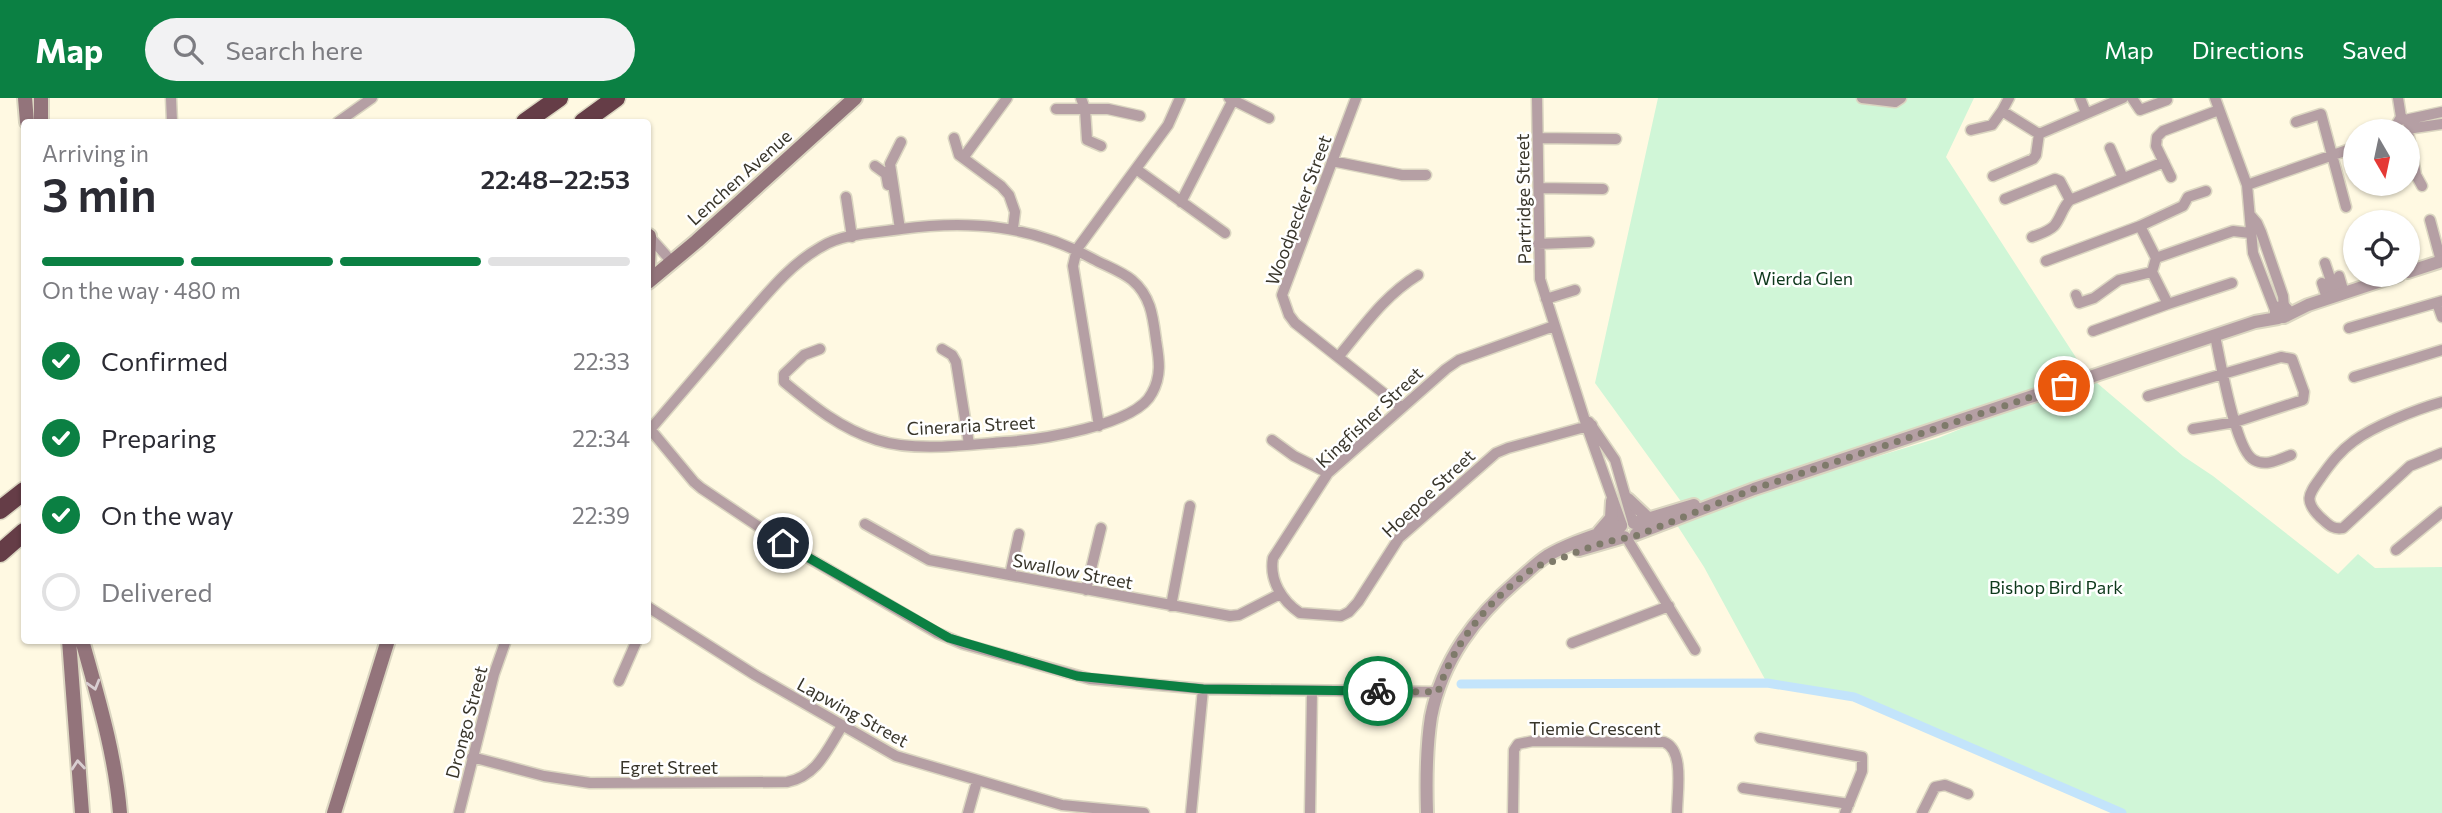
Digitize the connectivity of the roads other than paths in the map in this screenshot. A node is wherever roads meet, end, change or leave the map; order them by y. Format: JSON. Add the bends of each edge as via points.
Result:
{"nodes":[{"id":1,"x":25,"y":98,"type":"edge"},
{"id":2,"x":41,"y":98,"type":"edge"},
{"id":3,"x":171,"y":98,"type":"edge"},
{"id":4,"x":372,"y":98,"type":"edge"},
{"id":5,"x":559,"y":98,"type":"edge"},
{"id":6,"x":616,"y":98,"type":"edge"},
{"id":7,"x":855,"y":98,"type":"edge"},
{"id":8,"x":1007,"y":98,"type":"edge"},
{"id":9,"x":1081,"y":98,"type":"edge"},
{"id":10,"x":1180,"y":98,"type":"edge"},
{"id":11,"x":1356,"y":98,"type":"edge"},
{"id":12,"x":1537,"y":98,"type":"edge"},
{"id":13,"x":1862,"y":98,"type":"edge"},
{"id":14,"x":1901,"y":98,"type":"edge"},
{"id":15,"x":2009,"y":98,"type":"edge"},
{"id":16,"x":2080,"y":98,"type":"edge"},
{"id":17,"x":2123,"y":98,"type":"edge"},
{"id":18,"x":2132,"y":98,"type":"edge"},
{"id":19,"x":2215,"y":98,"type":"edge"},
{"id":20,"x":2398,"y":98,"type":"edge"},
{"id":21,"x":1230,"y":99,"type":"edge"},
{"id":22,"x":2167,"y":100,"type":"dead end"},
{"id":23,"x":1056,"y":109,"type":"dead end"},
{"id":24,"x":1084,"y":109,"type":"junction"},
{"id":25,"x":2220,"y":110,"type":"junction"},
{"id":26,"x":2002,"y":111,"type":"junction"},
{"id":27,"x":2442,"y":112,"type":"edge"},
{"id":28,"x":2086,"y":113,"type":"junction"},
{"id":29,"x":1140,"y":116,"type":"dead end"},
{"id":30,"x":1269,"y":118,"type":"dead end"},
{"id":31,"x":27,"y":119,"type":"edge"},
{"id":32,"x":41,"y":119,"type":"edge"},
{"id":33,"x":173,"y":119,"type":"edge"},
{"id":34,"x":342,"y":119,"type":"edge"},
{"id":35,"x":529,"y":119,"type":"edge"},
{"id":36,"x":587,"y":119,"type":"edge"},
{"id":37,"x":2404,"y":119,"type":"edge"},
{"id":38,"x":2420,"y":121,"type":"edge"},
{"id":39,"x":2296,"y":122,"type":"dead end"},
{"id":40,"x":2442,"y":124,"type":"edge"},
{"id":41,"x":2420,"y":125,"type":"edge"},
{"id":42,"x":1971,"y":130,"type":"dead end"},
{"id":43,"x":2039,"y":134,"type":"junction"},
{"id":44,"x":954,"y":138,"type":"dead end"},
{"id":45,"x":1538,"y":138,"type":"junction"},
{"id":46,"x":1616,"y":139,"type":"dead end"},
{"id":47,"x":901,"y":142,"type":"dead end"},
{"id":48,"x":1101,"y":146,"type":"dead end"},
{"id":49,"x":2110,"y":148,"type":"dead end"},
{"id":50,"x":2343,"y":151,"type":"edge"},
{"id":51,"x":2332,"y":155,"type":"junction"},
{"id":52,"x":963,"y":158,"type":"junction"},
{"id":53,"x":1332,"y":161,"type":"junction"},
{"id":54,"x":2164,"y":162,"type":"junction"},
{"id":55,"x":875,"y":166,"type":"dead end"},
{"id":56,"x":1136,"y":169,"type":"junction"},
{"id":57,"x":1426,"y":175,"type":"dead end"},
{"id":58,"x":1993,"y":176,"type":"dead end"},
{"id":59,"x":2171,"y":177,"type":"dead end"},
{"id":60,"x":2123,"y":178,"type":"junction"},
{"id":61,"x":2420,"y":181,"type":"edge"},
{"id":62,"x":2247,"y":185,"type":"junction"},
{"id":63,"x":2423,"y":186,"type":"dead end"},
{"id":64,"x":1539,"y":188,"type":"junction"},
{"id":65,"x":1603,"y":189,"type":"dead end"},
{"id":66,"x":2206,"y":191,"type":"dead end"},
{"id":67,"x":846,"y":197,"type":"dead end"},
{"id":68,"x":2005,"y":199,"type":"dead end"},
{"id":69,"x":2070,"y":200,"type":"junction"},
{"id":70,"x":1181,"y":202,"type":"junction"},
{"id":71,"x":2346,"y":207,"type":"dead end"},
{"id":72,"x":2251,"y":216,"type":"junction"},
{"id":73,"x":2430,"y":220,"type":"dead end"},
{"id":74,"x":2140,"y":226,"type":"junction"},
{"id":75,"x":1013,"y":228,"type":"junction"},
{"id":76,"x":898,"y":230,"type":"junction"},
{"id":77,"x":1225,"y":233,"type":"dead end"},
{"id":78,"x":2250,"y":233,"type":"junction"},
{"id":79,"x":852,"y":237,"type":"junction"},
{"id":80,"x":2032,"y":237,"type":"dead end"},
{"id":81,"x":651,"y":239,"type":"edge"},
{"id":82,"x":1589,"y":242,"type":"dead end"},
{"id":83,"x":2264,"y":243,"type":"junction"},
{"id":84,"x":1538,"y":244,"type":"junction"},
{"id":85,"x":1077,"y":249,"type":"junction"},
{"id":86,"x":2253,"y":253,"type":"junction"},
{"id":87,"x":1091,"y":258,"type":"junction"},
{"id":88,"x":2156,"y":258,"type":"junction"},
{"id":89,"x":2046,"y":261,"type":"dead end"},
{"id":90,"x":2441,"y":261,"type":"edge"},
{"id":91,"x":671,"y":262,"type":"junction"},
{"id":92,"x":2325,"y":263,"type":"dead end"},
{"id":93,"x":1073,"y":266,"type":"junction"},
{"id":94,"x":2420,"y":268,"type":"edge"},
{"id":95,"x":2152,"y":272,"type":"junction"},
{"id":96,"x":1418,"y":275,"type":"dead end"},
{"id":97,"x":2276,"y":276,"type":"junction"},
{"id":98,"x":2339,"y":276,"type":"dead end"},
{"id":99,"x":651,"y":279,"type":"edge"},
{"id":100,"x":2260,"y":281,"type":"junction"},
{"id":101,"x":2232,"y":282,"type":"dead end"},
{"id":102,"x":2322,"y":283,"type":"dead end"},
{"id":103,"x":2363,"y":287,"type":"edge"},
{"id":104,"x":1575,"y":290,"type":"dead end"},
{"id":105,"x":2076,"y":295,"type":"dead end"},
{"id":106,"x":2336,"y":296,"type":"junction"},
{"id":107,"x":1546,"y":299,"type":"junction"},
{"id":108,"x":2439,"y":302,"type":"edge"},
{"id":109,"x":2168,"y":304,"type":"junction"},
{"id":110,"x":2279,"y":311,"type":"junction"},
{"id":111,"x":2442,"y":317,"type":"edge"},
{"id":112,"x":1554,"y":326,"type":"junction"},
{"id":113,"x":2349,"y":328,"type":"dead end"},
{"id":114,"x":2093,"y":331,"type":"dead end"},
{"id":115,"x":2216,"y":335,"type":"junction"},
{"id":116,"x":820,"y":349,"type":"dead end"},
{"id":117,"x":943,"y":349,"type":"dead end"},
{"id":118,"x":2442,"y":350,"type":"edge"},
{"id":119,"x":1339,"y":356,"type":"junction"},
{"id":120,"x":2222,"y":373,"type":"junction"},
{"id":121,"x":2354,"y":377,"type":"dead end"},
{"id":122,"x":2148,"y":396,"type":"dead end"},
{"id":123,"x":2442,"y":402,"type":"edge"},
{"id":124,"x":1401,"y":407,"type":"junction"},
{"id":125,"x":2235,"y":422,"type":"junction"},
{"id":126,"x":1589,"y":424,"type":"junction"},
{"id":127,"x":1098,"y":426,"type":"junction"},
{"id":128,"x":651,"y":428,"type":"edge"},
{"id":129,"x":2193,"y":429,"type":"dead end"},
{"id":130,"x":651,"y":432,"type":"edge"},
{"id":131,"x":1272,"y":440,"type":"dead end"},
{"id":132,"x":969,"y":444,"type":"junction"},
{"id":133,"x":2442,"y":453,"type":"edge"},
{"id":134,"x":2291,"y":455,"type":"dead end"},
{"id":135,"x":1328,"y":472,"type":"junction"},
{"id":136,"x":21,"y":486,"type":"edge"},
{"id":137,"x":1754,"y":489,"type":"junction"},
{"id":138,"x":21,"y":493,"type":"edge"},
{"id":139,"x":1626,"y":495,"type":"junction"},
{"id":140,"x":1612,"y":498,"type":"junction"},
{"id":141,"x":0,"y":501,"type":"edge"},
{"id":142,"x":1190,"y":506,"type":"dead end"},
{"id":143,"x":0,"y":510,"type":"edge"},
{"id":144,"x":2442,"y":512,"type":"edge"},
{"id":145,"x":1648,"y":518,"type":"junction"},
{"id":146,"x":865,"y":524,"type":"dead end"},
{"id":147,"x":21,"y":525,"type":"edge"},
{"id":148,"x":1101,"y":528,"type":"dead end"},
{"id":149,"x":1629,"y":530,"type":"junction"},
{"id":150,"x":1019,"y":534,"type":"dead end"},
{"id":151,"x":21,"y":535,"type":"edge"},
{"id":152,"x":1593,"y":537,"type":"junction"},
{"id":153,"x":0,"y":541,"type":"edge"},
{"id":154,"x":2396,"y":550,"type":"dead end"},
{"id":155,"x":0,"y":553,"type":"edge"},
{"id":156,"x":1533,"y":568,"type":"junction"},
{"id":157,"x":1010,"y":575,"type":"junction"},
{"id":158,"x":1086,"y":590,"type":"junction"},
{"id":159,"x":1280,"y":594,"type":"junction"},
{"id":160,"x":1171,"y":606,"type":"junction"},
{"id":161,"x":1669,"y":606,"type":"junction"},
{"id":162,"x":651,"y":612,"type":"edge"},
{"id":163,"x":1572,"y":643,"type":"dead end"},
{"id":164,"x":69,"y":644,"type":"edge"},
{"id":165,"x":83,"y":644,"type":"edge"},
{"id":166,"x":378,"y":644,"type":"edge"},
{"id":167,"x":387,"y":644,"type":"edge"},
{"id":168,"x":505,"y":644,"type":"edge"},
{"id":169,"x":635,"y":644,"type":"edge"},
{"id":170,"x":1695,"y":650,"type":"dead end"},
{"id":171,"x":619,"y":681,"type":"dead end"},
{"id":172,"x":1203,"y":689,"type":"junction"},
{"id":173,"x":1312,"y":691,"type":"junction"},
{"id":174,"x":1438,"y":692,"type":"junction"},
{"id":175,"x":370,"y":696,"type":"junction"},
{"id":176,"x":842,"y":726,"type":"junction"},
{"id":177,"x":1760,"y":738,"type":"dead end"},
{"id":178,"x":472,"y":757,"type":"junction"},
{"id":179,"x":977,"y":781,"type":"junction"},
{"id":180,"x":1743,"y":788,"type":"dead end"},
{"id":181,"x":1968,"y":794,"type":"dead end"},
{"id":182,"x":1847,"y":808,"type":"edge"},
{"id":183,"x":82,"y":813,"type":"edge"},
{"id":184,"x":121,"y":813,"type":"edge"},
{"id":185,"x":334,"y":813,"type":"edge"},
{"id":186,"x":459,"y":813,"type":"edge"},
{"id":187,"x":968,"y":813,"type":"edge"},
{"id":188,"x":1144,"y":813,"type":"edge"},
{"id":189,"x":1191,"y":813,"type":"edge"},
{"id":190,"x":1310,"y":813,"type":"edge"},
{"id":191,"x":1427,"y":813,"type":"edge"},
{"id":192,"x":1514,"y":813,"type":"edge"},
{"id":193,"x":1677,"y":813,"type":"edge"},
{"id":194,"x":1922,"y":813,"type":"edge"}],
"edges":[{"from":1,"to":31,"type":"main road"},
{"from":2,"to":32,"type":"main road"},
{"from":3,"to":33,"type":"street"},
{"from":4,"to":34,"type":"street"},
{"from":5,"to":35,"type":"highway"},
{"from":6,"to":36,"type":"highway"},
{"from":7,"to":91,"type":"main road","name":"Lenchen Avenue"},
{"from":8,"to":52,"type":"street"},
{"from":9,"to":24,"type":"street"},
{"from":10,"to":56,"type":"street","via":[[1169,123]]},
{"from":11,"to":53,"type":"street","name":"Woodpecker Street"},
{"from":12,"to":45,"type":"street","name":"Partridge Street"},
{"from":13,"to":14,"type":"street","via":[[1895,102]]},
{"from":15,"to":26,"type":"street"},
{"from":16,"to":28,"type":"street"},
{"from":17,"to":28,"type":"street"},
{"from":18,"to":22,"type":"street","via":[[2140,110]]},
{"from":19,"to":25,"type":"street"},
{"from":20,"to":37,"type":"street"},
{"from":21,"to":30,"type":"street"},
{"from":21,"to":70,"type":"street"},
{"from":23,"to":24,"type":"street"},
{"from":24,"to":29,"type":"street"},
{"from":24,"to":48,"type":"street","via":[[1087,140]]},
{"from":25,"to":54,"type":"street","via":[[2163,131],[2156,141]]},
{"from":25,"to":62,"type":"street"},
{"from":26,"to":42,"type":"street","via":[[1992,125]]},
{"from":26,"to":43,"type":"street"},
{"from":27,"to":38,"type":"street"},
{"from":28,"to":43,"type":"street"},
{"from":39,"to":51,"type":"street","via":[[2321,114]]},
{"from":40,"to":41,"type":"street"},
{"from":43,"to":58,"type":"street","via":[[2033,159]]},
{"from":44,"to":52,"type":"street"},
{"from":45,"to":46,"type":"street"},
{"from":45,"to":64,"type":"street","name":"Partridge Street"},
{"from":47,"to":76,"type":"street","via":[[890,164]]},
{"from":49,"to":60,"type":"street"},
{"from":50,"to":51,"type":"street"},
{"from":51,"to":62,"type":"street"},
{"from":51,"to":71,"type":"street"},
{"from":52,"to":75,"type":"street","via":[[1009,195],[1015,212]]},
{"from":53,"to":57,"type":"street","via":[[1402,175]]},
{"from":53,"to":119,"type":"street","name":"Woodpecker Street","via":[[1283,295],[1295,323]]},
{"from":54,"to":59,"type":"street"},
{"from":54,"to":60,"type":"street"},
{"from":55,"to":76,"type":"street","via":[[886,174]]},
{"from":56,"to":70,"type":"street"},
{"from":56,"to":85,"type":"street"},
{"from":60,"to":69,"type":"street"},
{"from":61,"to":63,"type":"street"},
{"from":62,"to":72,"type":"street"},
{"from":64,"to":65,"type":"street"},
{"from":64,"to":84,"type":"street","name":"Partridge Street"},
{"from":66,"to":74,"type":"street"},
{"from":67,"to":79,"type":"street"},
{"from":68,"to":69,"type":"street","via":[[2055,179]]},
{"from":69,"to":80,"type":"street","via":[[2056,225]]},
{"from":70,"to":77,"type":"street"},
{"from":72,"to":78,"type":"street"},
{"from":72,"to":83,"type":"street"},
{"from":73,"to":90,"type":"street"},
{"from":74,"to":88,"type":"street"},
{"from":74,"to":89,"type":"street"},
{"from":75,"to":76,"type":"street","name":"Cineraria Street","via":[[957,223]]},
{"from":75,"to":85,"type":"street","name":"Cineraria Street"},
{"from":76,"to":79,"type":"street","name":"Cineraria Street"},
{"from":78,"to":86,"type":"street"},
{"from":78,"to":88,"type":"street","via":[[2233,231]]},
{"from":79,"to":128,"type":"street","name":"Cineraria Street","via":[[823,245],[801,260]]},
{"from":81,"to":91,"type":"street"},
{"from":82,"to":84,"type":"street"},
{"from":83,"to":86,"type":"street"},
{"from":83,"to":97,"type":"street"},
{"from":84,"to":107,"type":"street","name":"Partridge Street"},
{"from":85,"to":87,"type":"street","name":"Cineraria Street"},
{"from":85,"to":93,"type":"street"},
{"from":86,"to":100,"type":"street"},
{"from":87,"to":93,"type":"street"},
{"from":87,"to":127,"type":"street","name":"Cineraria Street","via":[[1130,279],[1148,299],[1160,365],[1160,375],[1143,405]]},
{"from":88,"to":95,"type":"street"},
{"from":90,"to":94,"type":"street"},
{"from":91,"to":99,"type":"main road","name":"Lenchen Avenue"},
{"from":92,"to":106,"type":"street"},
{"from":93,"to":127,"type":"street"},
{"from":95,"to":105,"type":"street","via":[[2119,280],[2078,303]]},
{"from":95,"to":109,"type":"street"},
{"from":96,"to":119,"type":"street","via":[[1387,298]]},
{"from":97,"to":100,"type":"street"},
{"from":97,"to":110,"type":"street","via":[[2283,296]]},
{"from":98,"to":106,"type":"street"},
{"from":100,"to":110,"type":"street"},
{"from":101,"to":109,"type":"street"},
{"from":102,"to":106,"type":"street"},
{"from":103,"to":106,"type":"street"},
{"from":104,"to":107,"type":"street"},
{"from":106,"to":110,"type":"street"},
{"from":107,"to":112,"type":"street","name":"Partridge Street"},
{"from":108,"to":111,"type":"street"},
{"from":108,"to":113,"type":"street"},
{"from":109,"to":114,"type":"street"},
{"from":110,"to":115,"type":"street"},
{"from":112,"to":124,"type":"street","name":"Kingfisher Street","via":[[1459,360]]},
{"from":112,"to":126,"type":"street","name":"Partridge Street"},
{"from":115,"to":120,"type":"street"},
{"from":115,"to":137,"type":"street"},
{"from":116,"to":132,"type":"street","name":"Cineraria Street","via":[[801,357],[783,379],[844,427],[878,441]]},
{"from":117,"to":132,"type":"street","via":[[956,362]]},
{"from":118,"to":121,"type":"street"},
{"from":119,"to":124,"type":"street","name":"Woodpecker Street"},
{"from":120,"to":122,"type":"street"},
{"from":120,"to":125,"type":"street"},
{"from":120,"to":125,"type":"street","via":[[2287,356],[2295,363],[2304,391],[2300,402]]},
{"from":123,"to":133,"type":"street","via":[[2354,441],[2335,457],[2309,496],[2312,510],[2330,527],[2343,528],[2410,466]]},
{"from":124,"to":135,"type":"street","name":"Kingfisher Street"},
{"from":125,"to":129,"type":"street"},
{"from":125,"to":134,"type":"street","via":[[2255,461],[2271,462]]},
{"from":126,"to":139,"type":"street","name":"Partridge Street","via":[[1615,460]]},
{"from":126,"to":140,"type":"street","name":"Partridge Street"},
{"from":126,"to":159,"type":"street","name":"Hoepoe Street","via":[[1496,453],[1399,538],[1349,612],[1341,616],[1300,613]]},
{"from":127,"to":132,"type":"street","name":"Cineraria Street","via":[[1035,440]]},
{"from":130,"to":172,"type":"street","via":[[702,488],[783,543],[937,632],[963,644],[1090,679]]},
{"from":131,"to":135,"type":"street"},
{"from":135,"to":159,"type":"street","name":"Kingfisher Street","via":[[1273,558]]},
{"from":136,"to":141,"type":"highway"},
{"from":137,"to":145,"type":"street"},
{"from":137,"to":149,"type":"street"},
{"from":138,"to":143,"type":"highway"},
{"from":139,"to":140,"type":"street"},
{"from":139,"to":145,"type":"street"},
{"from":139,"to":149,"type":"street","name":"Partridge Street"},
{"from":140,"to":149,"type":"street","name":"Partridge Street"},
{"from":140,"to":152,"type":"street","via":[[1609,521]]},
{"from":142,"to":160,"type":"street"},
{"from":144,"to":154,"type":"street"},
{"from":145,"to":149,"type":"street"},
{"from":146,"to":157,"type":"street","name":"Swallow Street","via":[[920,556]]},
{"from":147,"to":153,"type":"highway"},
{"from":148,"to":158,"type":"street"},
{"from":149,"to":152,"type":"street"},
{"from":149,"to":156,"type":"street"},
{"from":149,"to":161,"type":"street"},
{"from":150,"to":157,"type":"street"},
{"from":151,"to":155,"type":"highway"},
{"from":152,"to":156,"type":"street","via":[[1554,553]]},
{"from":156,"to":174,"type":"street","via":[[1468,631]]},
{"from":157,"to":158,"type":"street","name":"Swallow Street"},
{"from":158,"to":160,"type":"street","name":"Swallow Street"},
{"from":159,"to":160,"type":"street","name":"Swallow Street","via":[[1235,617]]},
{"from":161,"to":163,"type":"street"},
{"from":161,"to":170,"type":"street"},
{"from":162,"to":176,"type":"street","name":"Lapwing Street"},
{"from":183,"to":164,"type":"main road","one_way":true},
{"from":165,"to":184,"type":"main road","one_way":true,"via":[[116,769]]},
{"from":166,"to":175,"type":"main road"},
{"from":167,"to":175,"type":"main road"},
{"from":168,"to":178,"type":"street","name":"Drongo Street"},
{"from":169,"to":171,"type":"street"},
{"from":172,"to":173,"type":"street"},
{"from":172,"to":189,"type":"street"},
{"from":173,"to":174,"type":"street"},
{"from":173,"to":190,"type":"street"},
{"from":174,"to":191,"type":"street","via":[[1428,740]]},
{"from":175,"to":185,"type":"main road"},
{"from":176,"to":178,"type":"street","name":"Egret Street","via":[[812,771],[787,782],[590,783]]},
{"from":176,"to":179,"type":"street","name":"Lapwing Street","via":[[896,756]]},
{"from":177,"to":182,"type":"street","via":[[1862,757],[1862,771]]},
{"from":178,"to":186,"type":"street","name":"Drongo Street"},
{"from":179,"to":187,"type":"street"},
{"from":179,"to":188,"type":"street","name":"Lapwing Street","via":[[1062,805]]},
{"from":180,"to":182,"type":"street"},
{"from":181,"to":194,"type":"street","via":[[1945,785],[1936,787]]},
{"from":192,"to":193,"type":"street","name":"Tiemie Crescent","via":[[1514,750],[1518,744],[1533,741],[1670,744],[1677,754]]}]}
